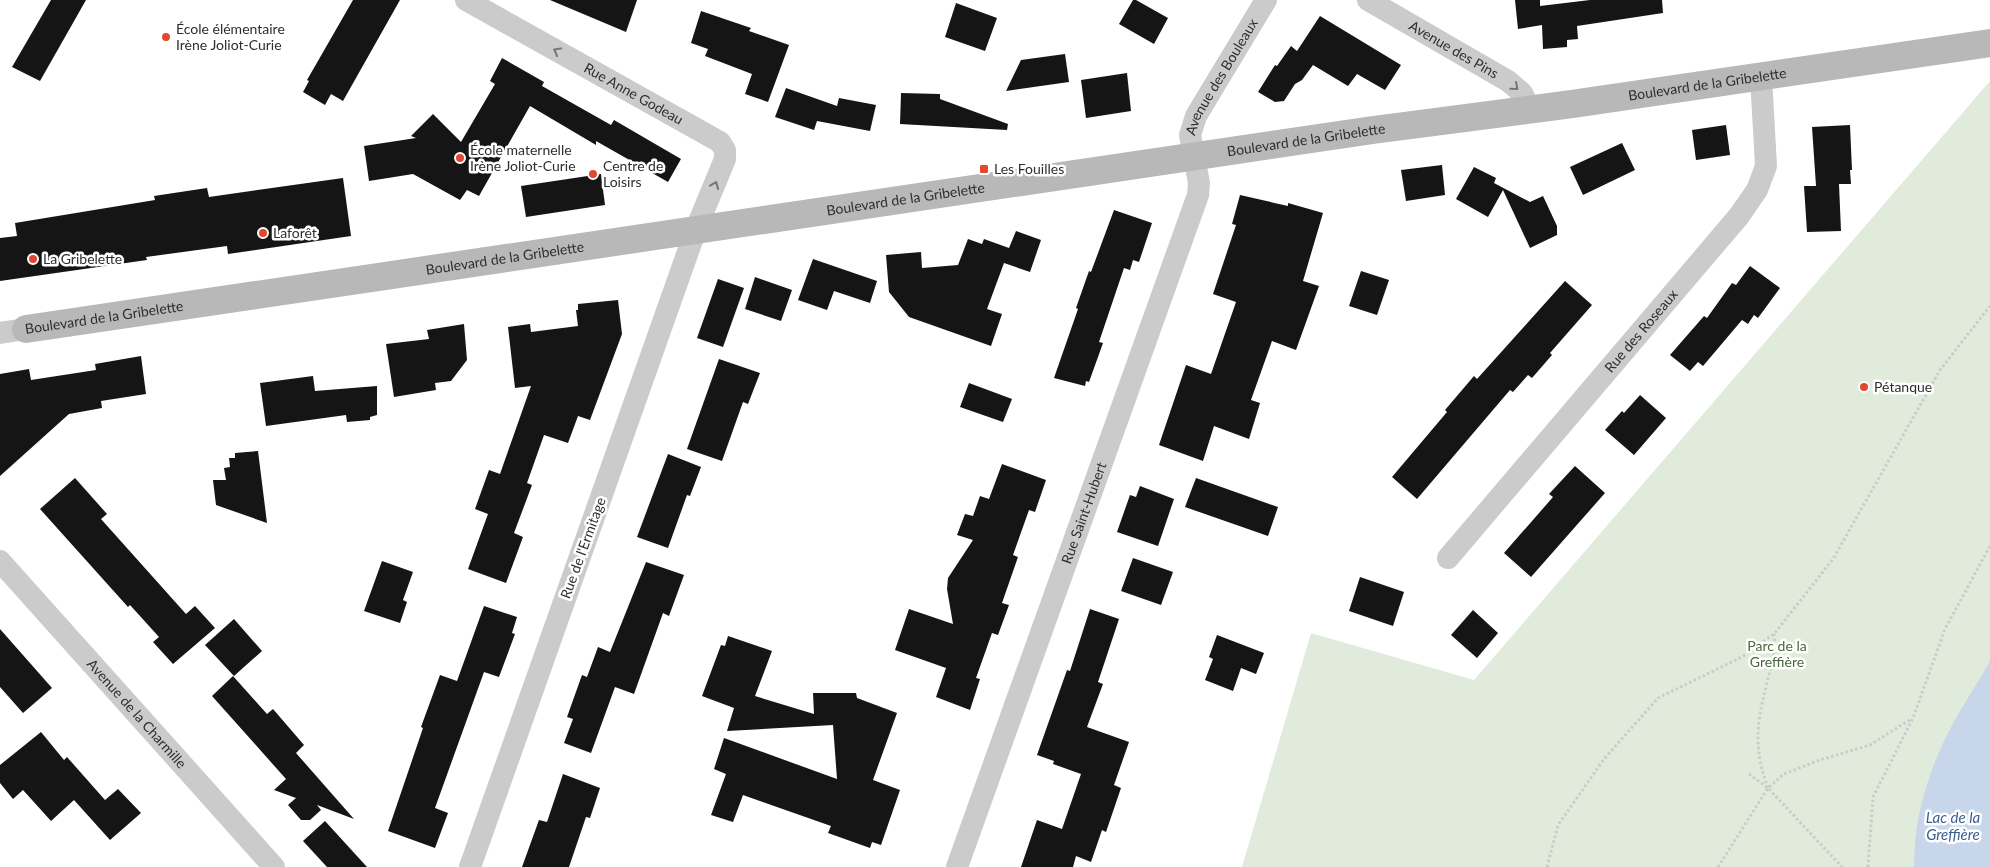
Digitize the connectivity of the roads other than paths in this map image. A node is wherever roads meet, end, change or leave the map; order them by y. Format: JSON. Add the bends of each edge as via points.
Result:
{"nodes":[{"id":1,"x":466,"y":0,"type":"edge"},
{"id":2,"x":1266,"y":0,"type":"edge"},
{"id":3,"x":1368,"y":0,"type":"edge"},
{"id":4,"x":1990,"y":43,"type":"edge"},
{"id":5,"x":1761,"y":76,"type":"junction"},
{"id":6,"x":1530,"y":110,"type":"junction"},
{"id":7,"x":1194,"y":157,"type":"junction"},
{"id":8,"x":696,"y":230,"type":"junction"},
{"id":9,"x":13,"y":331,"type":"edge"},
{"id":10,"x":1448,"y":558,"type":"dead end"},
{"id":11,"x":0,"y":561,"type":"edge"},
{"id":12,"x":274,"y":867,"type":"edge"},
{"id":13,"x":470,"y":867,"type":"edge"},
{"id":14,"x":957,"y":867,"type":"edge"}],
"edges":[{"from":8,"to":1,"type":"street","name":"Rue Anne Godeau","one_way":true,"via":[[725,159],[725,150],[720,142]]},
{"from":2,"to":7,"type":"street","name":"Avenue des Bouleaux","via":[[1196,116],[1190,135]]},
{"from":3,"to":6,"type":"street","name":"Avenue des Pins","one_way":true,"via":[[1508,81],[1522,93]]},
{"from":4,"to":5,"type":"main road","name":"Boulevard de la Gribelette"},
{"from":5,"to":6,"type":"main road","name":"Boulevard de la Gribelette"},
{"from":5,"to":10,"type":"street","name":"Rue des Roseaux","via":[[1766,166],[1758,190]]},
{"from":6,"to":7,"type":"main road","name":"Boulevard de la Gribelette"},
{"from":7,"to":8,"type":"main road","name":"Boulevard de la Gribelette"},
{"from":7,"to":14,"type":"street","name":"Rue Saint-Hubert","via":[[1198,196]]},
{"from":8,"to":9,"type":"main road","name":"Boulevard de la Gribelette"},
{"from":8,"to":13,"type":"street","name":"Rue de l'Ermitage"},
{"from":11,"to":12,"type":"street","name":"Avenue de la Charmille"}]}
